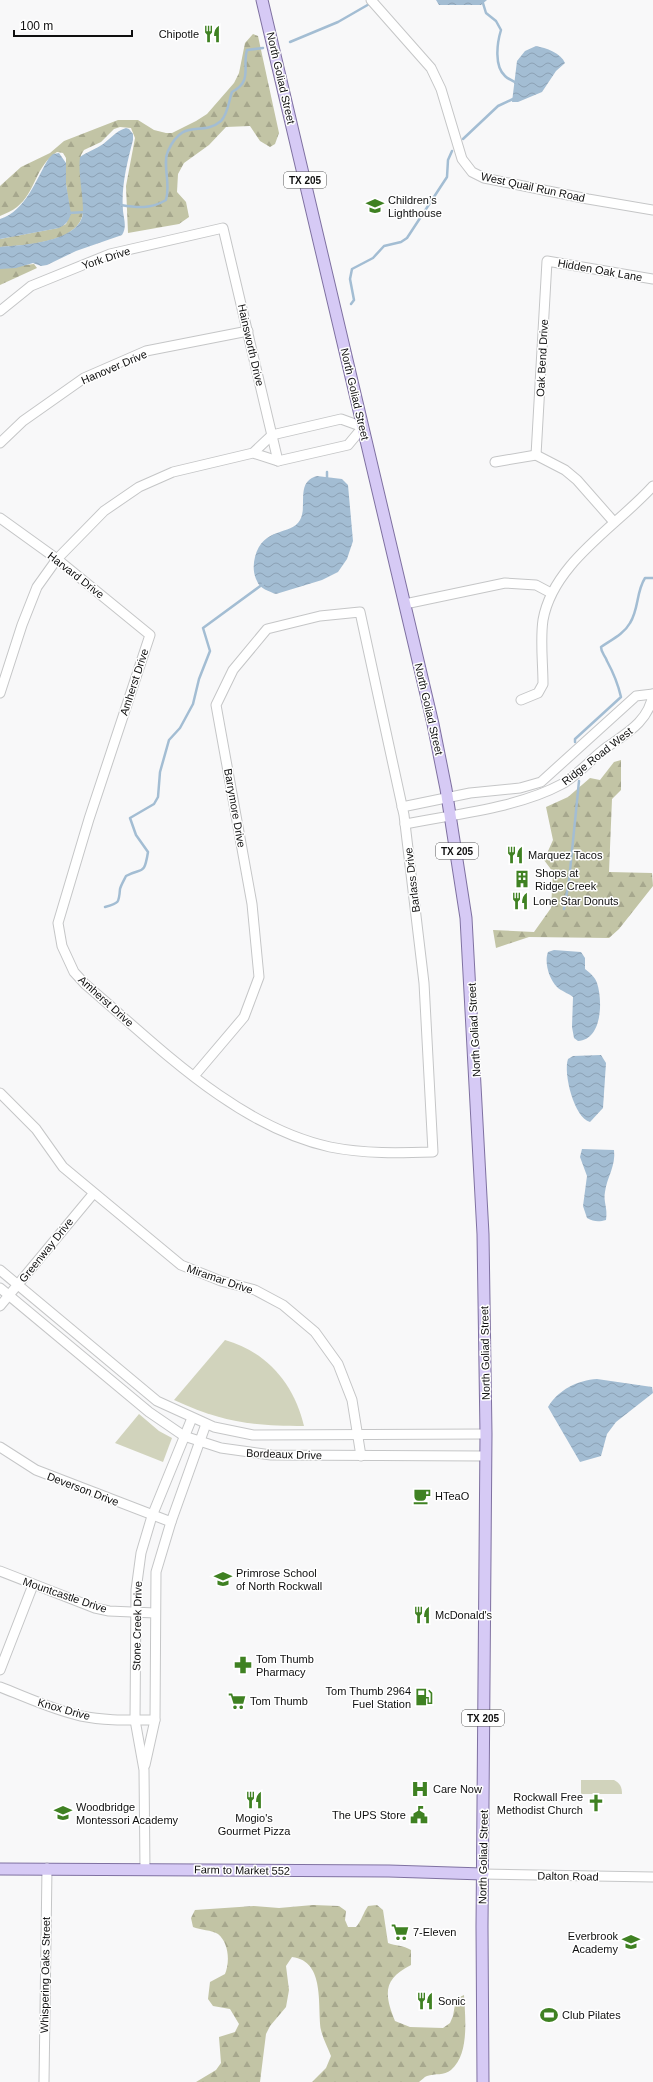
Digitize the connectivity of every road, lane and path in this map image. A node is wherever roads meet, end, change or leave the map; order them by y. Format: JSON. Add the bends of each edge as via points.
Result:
{"nodes":[{"id":1,"x":262,"y":0,"type":"edge"},
{"id":2,"x":371,"y":0,"type":"edge"},
{"id":3,"x":653,"y":210,"type":"edge"},
{"id":4,"x":223,"y":228,"type":"joint"},
{"id":5,"x":547,"y":261,"type":"joint"},
{"id":6,"x":653,"y":279,"type":"edge"},
{"id":7,"x":0,"y":311,"type":"edge"},
{"id":8,"x":248,"y":331,"type":"junction"},
{"id":9,"x":363,"y":427,"type":"junction"},
{"id":10,"x":272,"y":435,"type":"junction"},
{"id":11,"x":0,"y":443,"type":"edge"},
{"id":12,"x":253,"y":453,"type":"junction"},
{"id":13,"x":536,"y":455,"type":"junction"},
{"id":14,"x":278,"y":461,"type":"junction"},
{"id":15,"x":495,"y":462,"type":"dead end"},
{"id":16,"x":653,"y":486,"type":"edge"},
{"id":17,"x":0,"y":518,"type":"edge"},
{"id":18,"x":614,"y":522,"type":"junction"},
{"id":19,"x":57,"y":559,"type":"junction"},
{"id":20,"x":551,"y":592,"type":"junction"},
{"id":21,"x":405,"y":604,"type":"junction"},
{"id":22,"x":360,"y":612,"type":"joint"},
{"id":23,"x":150,"y":635,"type":"joint"},
{"id":24,"x":0,"y":693,"type":"edge"},
{"id":25,"x":653,"y":694,"type":"edge"},
{"id":26,"x":521,"y":700,"type":"dead end"},
{"id":27,"x":520,"y":788,"type":"junction"},
{"id":28,"x":448,"y":798,"type":"junction"},
{"id":29,"x":524,"y":800,"type":"junction"},
{"id":30,"x":402,"y":807,"type":"junction"},
{"id":31,"x":451,"y":815,"type":"junction"},
{"id":32,"x":405,"y":824,"type":"junction"},
{"id":33,"x":194,"y":1076,"type":"junction"},
{"id":34,"x":0,"y":1093,"type":"edge"},
{"id":35,"x":433,"y":1152,"type":"joint"},
{"id":36,"x":93,"y":1194,"type":"junction"},
{"id":37,"x":0,"y":1270,"type":"edge"},
{"id":38,"x":18,"y":1284,"type":"junction"},
{"id":39,"x":0,"y":1288,"type":"edge"},
{"id":40,"x":9,"y":1295,"type":"junction"},
{"id":41,"x":0,"y":1306,"type":"edge"},
{"id":42,"x":96,"y":1350,"type":"junction"},
{"id":43,"x":87,"y":1360,"type":"junction"},
{"id":44,"x":192,"y":1418,"type":"junction"},
{"id":45,"x":206,"y":1424,"type":"junction"},
{"id":46,"x":486,"y":1434,"type":"junction"},
{"id":47,"x":359,"y":1435,"type":"junction"},
{"id":48,"x":184,"y":1436,"type":"junction"},
{"id":49,"x":201,"y":1442,"type":"junction"},
{"id":50,"x":0,"y":1447,"type":"edge"},
{"id":51,"x":361,"y":1456,"type":"junction"},
{"id":52,"x":485,"y":1456,"type":"junction"},
{"id":53,"x":152,"y":1516,"type":"junction"},
{"id":54,"x":171,"y":1522,"type":"junction"},
{"id":55,"x":0,"y":1571,"type":"edge"},
{"id":56,"x":33,"y":1585,"type":"junction"},
{"id":57,"x":136,"y":1613,"type":"junction"},
{"id":58,"x":155,"y":1613,"type":"junction"},
{"id":59,"x":0,"y":1670,"type":"edge"},
{"id":60,"x":0,"y":1687,"type":"edge"},
{"id":61,"x":135,"y":1720,"type":"junction"},
{"id":62,"x":155,"y":1720,"type":"junction"},
{"id":63,"x":144,"y":1770,"type":"junction"},
{"id":64,"x":47,"y":1868,"type":"junction"},
{"id":65,"x":0,"y":1869,"type":"edge"},
{"id":66,"x":144,"y":1869,"type":"junction"},
{"id":67,"x":483,"y":1874,"type":"junction"},
{"id":68,"x":653,"y":1877,"type":"edge"},
{"id":69,"x":44,"y":2082,"type":"edge"},
{"id":70,"x":483,"y":2082,"type":"edge"}],
"edges":[{"from":1,"to":9,"type":"main road","name":"North Goliad Street","number":"TX 205"},
{"from":2,"to":3,"type":"street","name":"West Quail Run Road","via":[[431,68],[441,89],[462,158],[472,172],[484,178]]},
{"from":4,"to":7,"type":"street","name":"York Drive","via":[[110,254],[31,286]]},
{"from":4,"to":8,"type":"street","name":"Hainsworth Drive"},
{"from":5,"to":6,"type":"street","name":"Hidden Oak Lane"},
{"from":5,"to":13,"type":"street","name":"Oak Bend Drive"},
{"from":8,"to":10,"type":"street","name":"Hainsworth Drive"},
{"from":8,"to":11,"type":"street","name":"Hanover Drive","via":[[146,352],[84,378],[22,421]]},
{"from":9,"to":10,"type":"street","via":[[341,419]]},
{"from":9,"to":14,"type":"street","via":[[348,445]]},
{"from":9,"to":21,"type":"main road","name":"North Goliad Street","number":"TX 205"},
{"from":10,"to":12,"type":"street"},
{"from":10,"to":14,"type":"street","name":"Hainsworth Drive"},
{"from":12,"to":14,"type":"street"},
{"from":12,"to":19,"type":"street","via":[[173,472],[139,487],[104,511]]},
{"from":13,"to":15,"type":"street"},
{"from":13,"to":18,"type":"street","via":[[565,470],[577,480]]},
{"from":16,"to":18,"type":"street","via":[[634,507]]},
{"from":17,"to":19,"type":"street","name":"Harvard Drive"},
{"from":18,"to":20,"type":"street","via":[[570,566]]},
{"from":19,"to":23,"type":"street","name":"Harvard Drive"},
{"from":19,"to":24,"type":"street","via":[[37,587]]},
{"from":20,"to":21,"type":"street","via":[[536,585],[506,582]]},
{"from":20,"to":26,"type":"street","via":[[543,621],[543,684],[538,693]]},
{"from":21,"to":28,"type":"main road","name":"North Goliad Street","number":"TX 205"},
{"from":22,"to":30,"type":"street","name":"Barlass Drive"},
{"from":22,"to":33,"type":"street","name":"Barrymore Drive","via":[[320,616],[268,630],[233,670],[216,705],[252,904],[259,977],[244,1018]]},
{"from":23,"to":33,"type":"street","name":"Amherst Drive","via":[[89,819],[58,923],[62,946],[74,972]]},
{"from":25,"to":27,"type":"street","name":"Ridge Road West","via":[[636,696],[555,772],[542,782]]},
{"from":25,"to":29,"type":"street","name":"Ridge Road West","via":[[651,706],[631,731],[586,763],[564,783]]},
{"from":27,"to":28,"type":"street","name":"Ridge Road West"},
{"from":27,"to":29,"type":"street"},
{"from":28,"to":30,"type":"street","name":"Ridge Road West"},
{"from":28,"to":31,"type":"main road","name":"North Goliad Street","number":"TX 205"},
{"from":29,"to":31,"type":"street","name":"Ridge Road West"},
{"from":30,"to":32,"type":"street","name":"Barlass Drive"},
{"from":31,"to":32,"type":"street","name":"Ridge Road West"},
{"from":31,"to":46,"type":"main road","name":"North Goliad Street","number":"TX 205","via":[[470,956],[484,1234]]},
{"from":32,"to":35,"type":"street","name":"Barlass Drive","via":[[424,983]]},
{"from":33,"to":35,"type":"street","name":"Amherst Drive","via":[[211,1091],[239,1109],[282,1131],[330,1147],[380,1154]]},
{"from":34,"to":36,"type":"street","name":"Miramar Drive","via":[[36,1129],[63,1167]]},
{"from":36,"to":38,"type":"street","name":"Greenway Drive"},
{"from":36,"to":47,"type":"street","name":"Miramar Drive","via":[[181,1265],[221,1281],[255,1290],[283,1305],[315,1332],[338,1364],[352,1400]]},
{"from":37,"to":38,"type":"street","name":"Bordeaux Drive"},
{"from":38,"to":40,"type":"street","name":"Greenway Drive"},
{"from":38,"to":42,"type":"street","name":"Bordeaux Drive"},
{"from":39,"to":40,"type":"street","name":"Bordeaux Drive"},
{"from":40,"to":41,"type":"street","name":"Greenway Drive"},
{"from":40,"to":43,"type":"street","name":"Bordeaux Drive"},
{"from":42,"to":43,"type":"street"},
{"from":42,"to":44,"type":"street","name":"Bordeaux Drive","via":[[157,1401]]},
{"from":43,"to":48,"type":"street","name":"Bordeaux Drive","via":[[149,1412]]},
{"from":44,"to":45,"type":"street","name":"Bordeaux Drive"},
{"from":44,"to":48,"type":"street","name":"Stone Creek Drive"},
{"from":45,"to":47,"type":"street","name":"Bordeaux Drive","via":[[253,1435]]},
{"from":45,"to":49,"type":"street","name":"Stone Creek Drive"},
{"from":46,"to":47,"type":"street","name":"Bordeaux Drive"},
{"from":46,"to":52,"type":"main road","name":"North Goliad Street","number":"TX 205"},
{"from":47,"to":51,"type":"street","name":"Miramar Drive"},
{"from":48,"to":49,"type":"street","name":"Bordeaux Drive"},
{"from":48,"to":53,"type":"street","name":"Stone Creek Drive"},
{"from":49,"to":51,"type":"street","name":"Bordeaux Drive","via":[[244,1453]]},
{"from":49,"to":54,"type":"street","name":"Stone Creek Drive"},
{"from":50,"to":53,"type":"street","name":"Deverson Drive","via":[[36,1470]]},
{"from":51,"to":52,"type":"street","name":"Bordeaux Drive"},
{"from":52,"to":67,"type":"main road","name":"North Goliad Street","number":"TX 205"},
{"from":53,"to":54,"type":"street","name":"Deverson Drive"},
{"from":53,"to":57,"type":"street","name":"Stone Creek Drive","via":[[141,1553]]},
{"from":54,"to":58,"type":"street","name":"Stone Creek Drive","via":[[156,1572]]},
{"from":55,"to":56,"type":"street","name":"Mountcastle Drive"},
{"from":56,"to":57,"type":"street","name":"Mountcastle Drive","via":[[95,1608]]},
{"from":56,"to":59,"type":"street"},
{"from":57,"to":58,"type":"street","name":"Mountcastle Drive"},
{"from":57,"to":61,"type":"street","name":"Stone Creek Drive"},
{"from":58,"to":62,"type":"street","name":"Stone Creek Drive"},
{"from":60,"to":61,"type":"street","name":"Knox Drive","via":[[80,1716],[104,1720]]},
{"from":61,"to":62,"type":"street","name":"Knox Drive"},
{"from":61,"to":63,"type":"street","name":"Stone Creek Drive"},
{"from":62,"to":63,"type":"street","name":"Stone Creek Drive"},
{"from":63,"to":66,"type":"street","name":"Stone Creek Drive"},
{"from":64,"to":65,"type":"main road","name":"Farm to Market 552"},
{"from":64,"to":66,"type":"main road","name":"Farm to Market 552"},
{"from":64,"to":69,"type":"street","name":"Whispering Oaks Street"},
{"from":66,"to":67,"type":"main road","name":"Farm to Market 552"},
{"from":67,"to":68,"type":"street","name":"Dalton Road"},
{"from":67,"to":70,"type":"main road","name":"North Goliad Street","number":"TX 205"}]}
